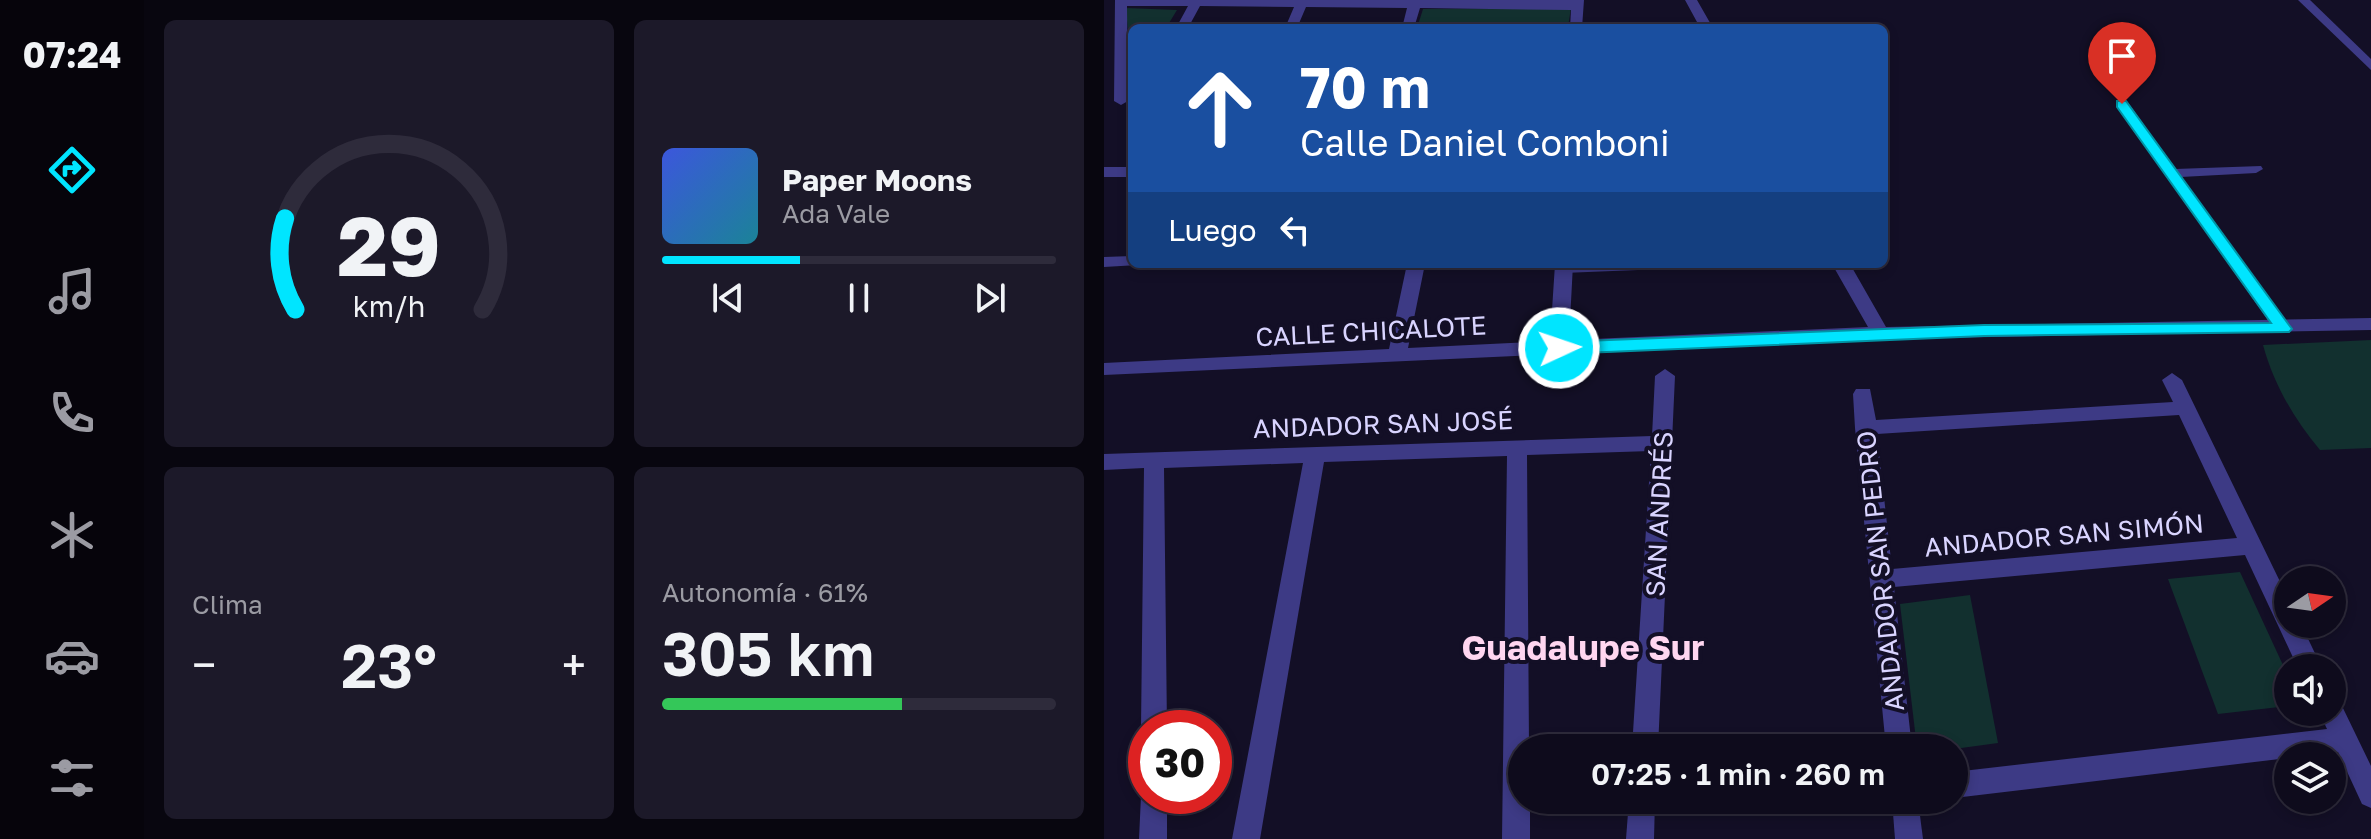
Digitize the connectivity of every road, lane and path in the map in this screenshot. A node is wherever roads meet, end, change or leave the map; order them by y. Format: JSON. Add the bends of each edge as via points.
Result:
{"nodes":[{"id":1,"x":1691,"y":0,"type":"edge"},
{"id":2,"x":2304,"y":0,"type":"edge"},
{"id":3,"x":1121,"y":1,"type":"edge"},
{"id":4,"x":1196,"y":3,"type":"junction"},
{"id":5,"x":1415,"y":3,"type":"edge"},
{"id":6,"x":1578,"y":3,"type":"edge"},
{"id":7,"x":1301,"y":5,"type":"junction"},
{"id":8,"x":1184,"y":24,"type":"edge"},
{"id":9,"x":1293,"y":24,"type":"edge"},
{"id":10,"x":1409,"y":24,"type":"edge"},
{"id":11,"x":1576,"y":24,"type":"edge"},
{"id":12,"x":1704,"y":24,"type":"edge"},
{"id":13,"x":2371,"y":66,"type":"edge"},
{"id":14,"x":1127,"y":100,"type":"edge"},
{"id":15,"x":1104,"y":101,"type":"edge"},
{"id":16,"x":2122,"y":104,"type":"dead end"},
{"id":17,"x":2256,"y":169,"type":"dead end"},
{"id":18,"x":1104,"y":172,"type":"edge"},
{"id":19,"x":1128,"y":172,"type":"edge"},
{"id":20,"x":2172,"y":173,"type":"junction"},
{"id":21,"x":1128,"y":261,"type":"edge"},
{"id":22,"x":1104,"y":262,"type":"edge"},
{"id":23,"x":1415,"y":268,"type":"edge"},
{"id":24,"x":1564,"y":268,"type":"edge"},
{"id":25,"x":1843,"y":268,"type":"edge"},
{"id":26,"x":2371,"y":324,"type":"edge"},
{"id":27,"x":2283,"y":329,"type":"junction"},
{"id":28,"x":1880,"y":333,"type":"junction"},
{"id":29,"x":1559,"y":348,"type":"junction"},
{"id":30,"x":1397,"y":355,"type":"junction"},
{"id":31,"x":1104,"y":369,"type":"edge"},
{"id":32,"x":1665,"y":376,"type":"dead end"},
{"id":33,"x":2172,"y":380,"type":"dead end"},
{"id":34,"x":1863,"y":394,"type":"dead end"},
{"id":35,"x":2185,"y":408,"type":"junction"},
{"id":36,"x":1865,"y":428,"type":"junction"},
{"id":37,"x":1663,"y":443,"type":"junction"},
{"id":38,"x":1517,"y":447,"type":"junction"},
{"id":39,"x":1315,"y":455,"type":"junction"},
{"id":40,"x":1154,"y":460,"type":"junction"},
{"id":41,"x":1104,"y":462,"type":"edge"},
{"id":42,"x":2251,"y":546,"type":"junction"},
{"id":43,"x":1881,"y":579,"type":"junction"},
{"id":44,"x":2274,"y":594,"type":"edge"},
{"id":45,"x":1154,"y":710,"type":"edge"},
{"id":46,"x":2339,"y":726,"type":"edge"},
{"id":47,"x":1646,"y":734,"type":"edge"},
{"id":48,"x":1898,"y":734,"type":"edge"},
{"id":49,"x":2345,"y":739,"type":"junction"},
{"id":50,"x":1968,"y":783,"type":"edge"},
{"id":51,"x":2371,"y":795,"type":"edge"},
{"id":52,"x":1154,"y":814,"type":"edge"},
{"id":53,"x":1641,"y":814,"type":"edge"},
{"id":54,"x":1906,"y":814,"type":"edge"},
{"id":55,"x":1153,"y":839,"type":"edge"},
{"id":56,"x":1246,"y":839,"type":"edge"},
{"id":57,"x":1516,"y":839,"type":"edge"},
{"id":58,"x":1640,"y":839,"type":"edge"},
{"id":59,"x":1909,"y":839,"type":"edge"}],
"edges":[{"from":1,"to":12,"type":"street"},
{"from":2,"to":13,"type":"lane"},
{"from":3,"to":4,"type":"street"},
{"from":3,"to":14,"type":"street"},
{"from":4,"to":7,"type":"street"},
{"from":4,"to":8,"type":"street"},
{"from":5,"to":6,"type":"street"},
{"from":5,"to":7,"type":"street"},
{"from":5,"to":10,"type":"street"},
{"from":6,"to":11,"type":"street"},
{"from":7,"to":9,"type":"street"},
{"from":14,"to":15,"type":"street"},
{"from":16,"to":20,"type":"lane"},
{"from":17,"to":20,"type":"lane"},
{"from":18,"to":19,"type":"street"},
{"from":20,"to":27,"type":"lane"},
{"from":21,"to":22,"type":"street"},
{"from":23,"to":30,"type":"street"},
{"from":24,"to":29,"type":"street"},
{"from":25,"to":28,"type":"street"},
{"from":26,"to":27,"type":"street","name":"CALLE CHICALOTE"},
{"from":27,"to":28,"type":"street","name":"CALLE CHICALOTE"},
{"from":28,"to":29,"type":"street","name":"CALLE CHICALOTE"},
{"from":29,"to":30,"type":"street","name":"CALLE CHICALOTE"},
{"from":30,"to":31,"type":"street","name":"CALLE CHICALOTE"},
{"from":32,"to":37,"type":"street","name":"SAN ANDRÉS"},
{"from":33,"to":35,"type":"street"},
{"from":34,"to":36,"type":"street","name":"ANDADOR SAN PEDRO"},
{"from":35,"to":36,"type":"street"},
{"from":35,"to":42,"type":"street"},
{"from":36,"to":43,"type":"street","name":"ANDADOR SAN PEDRO"},
{"from":37,"to":38,"type":"street","name":"ANDADOR SAN JOSÉ"},
{"from":37,"to":47,"type":"street","name":"SAN ANDRÉS"},
{"from":38,"to":39,"type":"street","name":"ANDADOR SAN JOSÉ"},
{"from":38,"to":57,"type":"street"},
{"from":39,"to":40,"type":"street","name":"ANDADOR SAN JOSÉ"},
{"from":39,"to":56,"type":"street"},
{"from":40,"to":41,"type":"street","name":"ANDADOR SAN JOSÉ"},
{"from":40,"to":45,"type":"street"},
{"from":42,"to":43,"type":"street","name":"ANDADOR SAN SIMÓN"},
{"from":42,"to":44,"type":"street"},
{"from":43,"to":48,"type":"street","name":"ANDADOR SAN PEDRO"},
{"from":46,"to":49,"type":"street"},
{"from":49,"to":50,"type":"street"},
{"from":49,"to":51,"type":"street"},
{"from":52,"to":55,"type":"street"},
{"from":53,"to":58,"type":"street"},
{"from":54,"to":59,"type":"street"}]}
